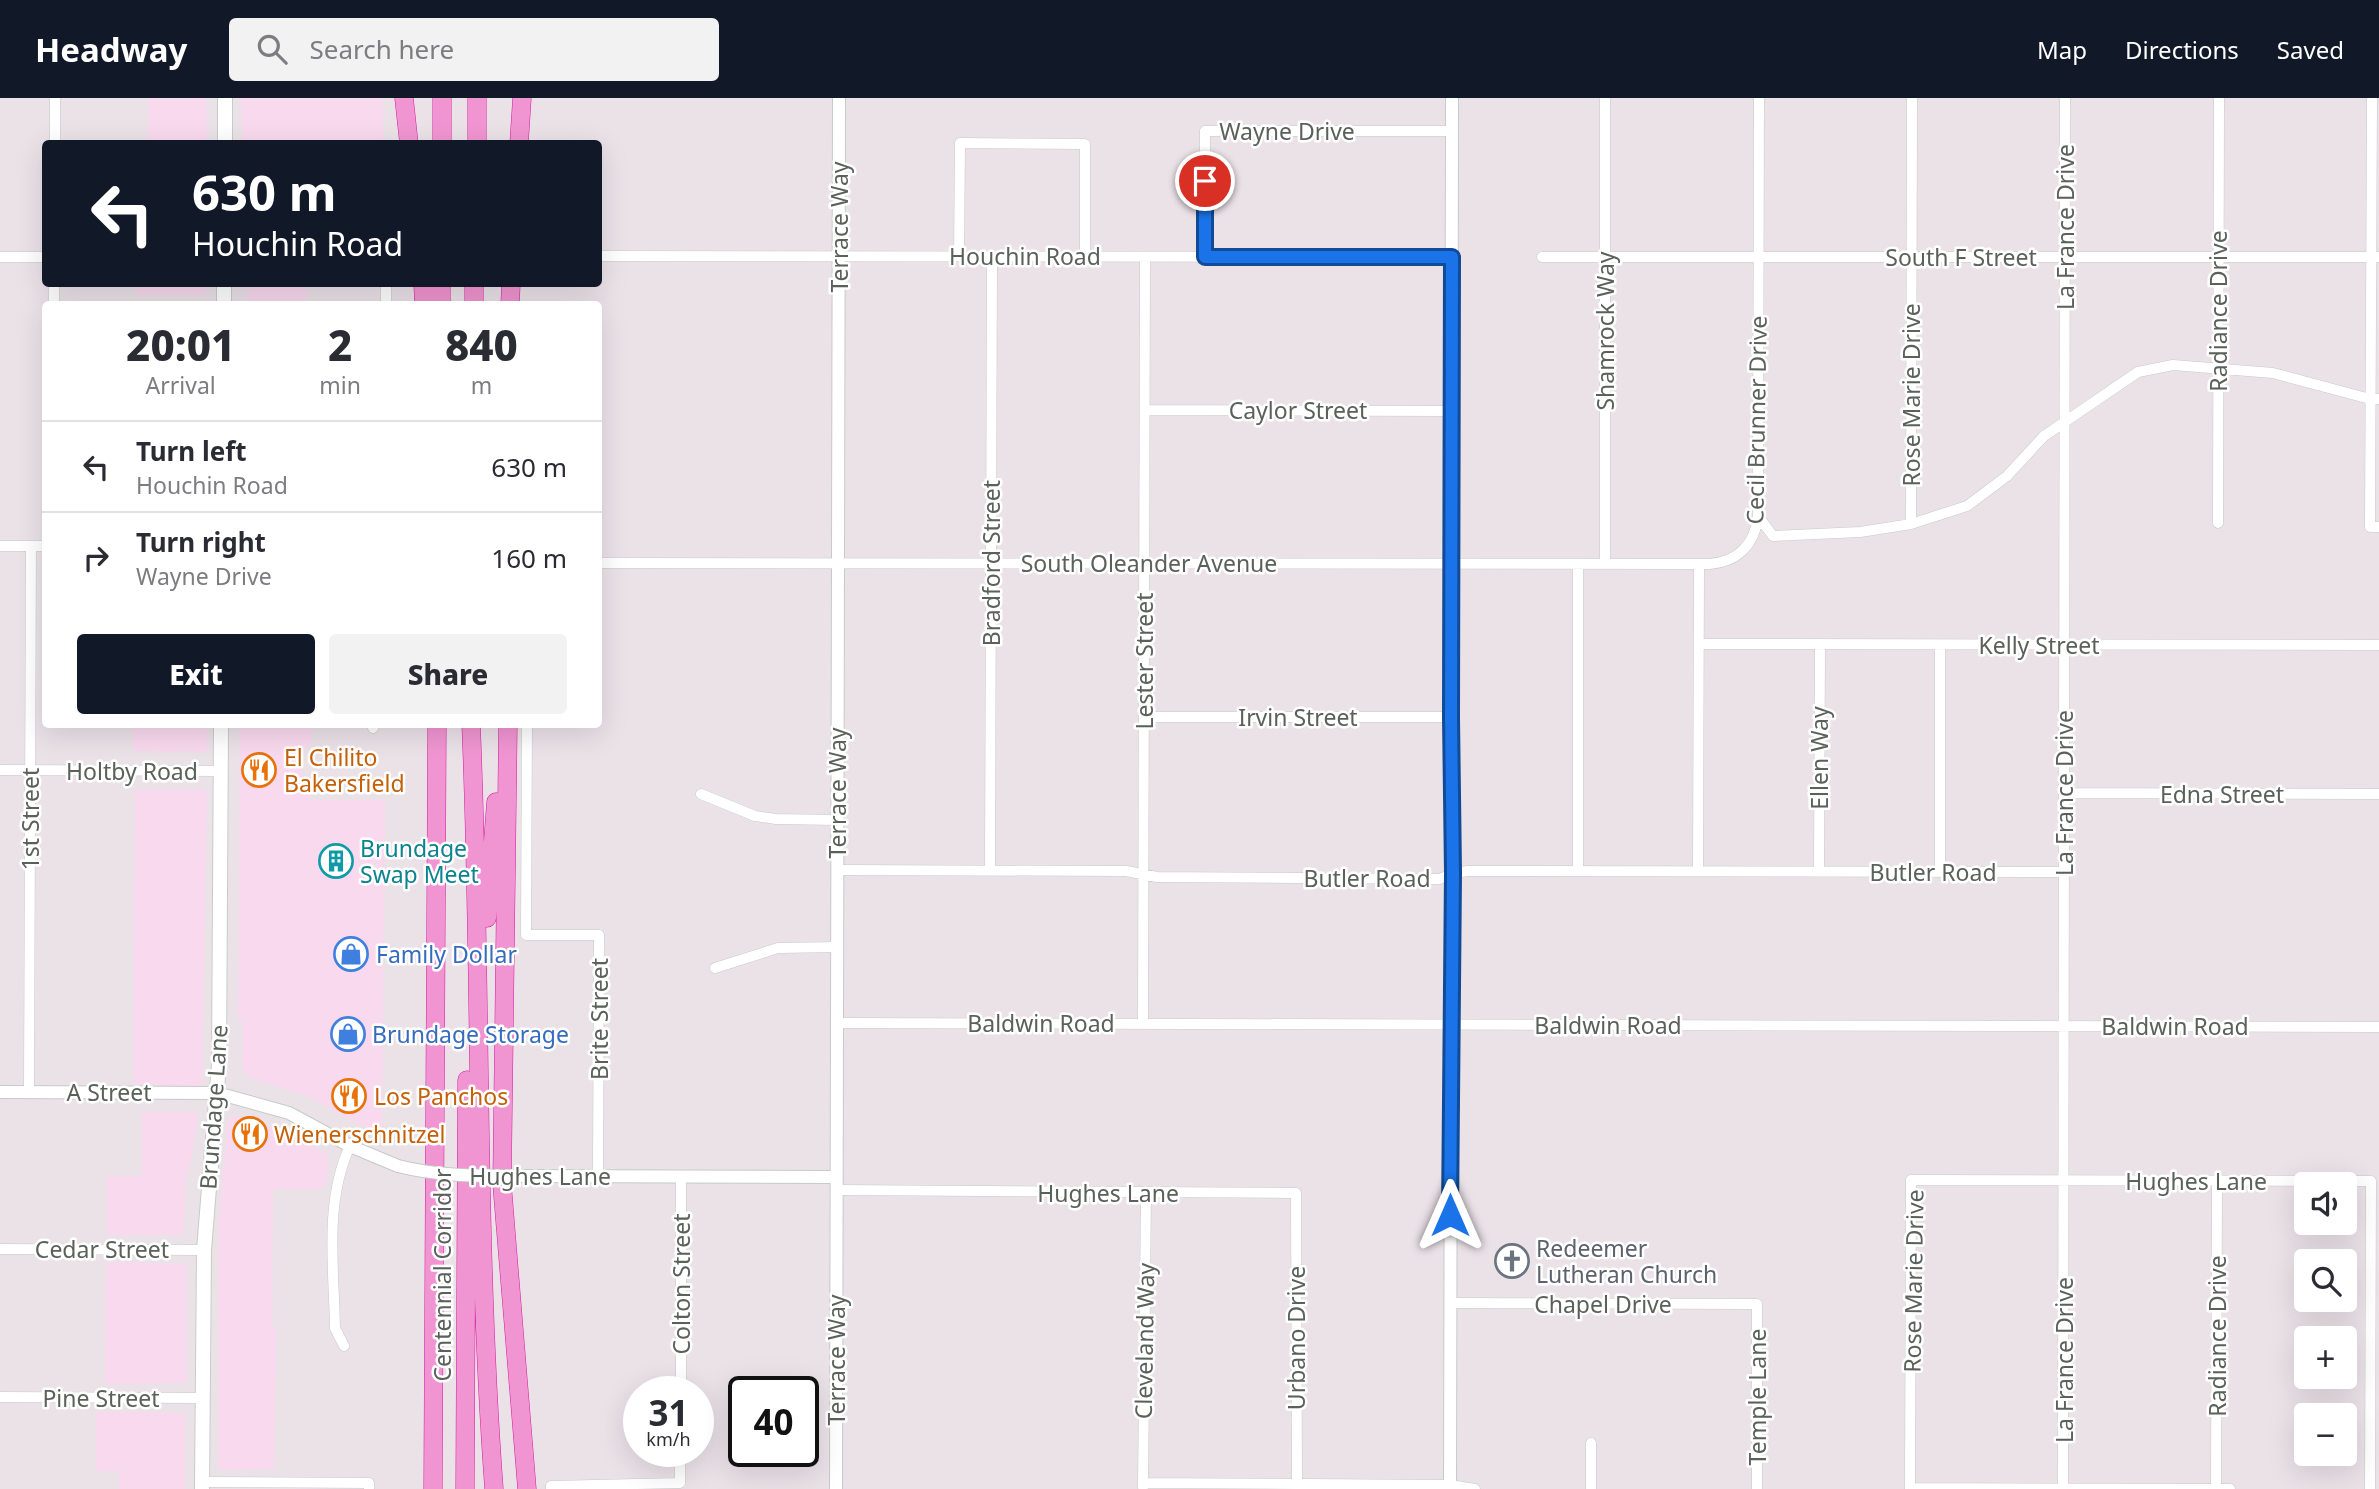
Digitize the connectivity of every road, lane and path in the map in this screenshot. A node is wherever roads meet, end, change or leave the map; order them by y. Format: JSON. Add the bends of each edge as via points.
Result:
{"nodes":[{"id":1,"x":55,"y":98,"type":"edge"},
{"id":2,"x":225,"y":98,"type":"edge"},
{"id":3,"x":404,"y":98,"type":"edge"},
{"id":4,"x":442,"y":98,"type":"edge"},
{"id":5,"x":477,"y":98,"type":"edge"},
{"id":6,"x":522,"y":98,"type":"edge"},
{"id":7,"x":839,"y":98,"type":"edge"},
{"id":8,"x":1452,"y":98,"type":"edge"},
{"id":9,"x":1605,"y":98,"type":"edge"},
{"id":10,"x":1759,"y":98,"type":"edge"},
{"id":11,"x":1912,"y":98,"type":"edge"},
{"id":12,"x":2065,"y":98,"type":"edge"},
{"id":13,"x":2219,"y":98,"type":"edge"},
{"id":14,"x":2374,"y":105,"type":"edge"},
{"id":15,"x":1452,"y":131,"type":"junction"},
{"id":16,"x":55,"y":140,"type":"edge"},
{"id":17,"x":225,"y":140,"type":"edge"},
{"id":18,"x":409,"y":140,"type":"edge"},
{"id":19,"x":442,"y":140,"type":"edge"},
{"id":20,"x":477,"y":140,"type":"edge"},
{"id":21,"x":519,"y":140,"type":"edge"},
{"id":22,"x":602,"y":256,"type":"edge"},
{"id":23,"x":839,"y":256,"type":"junction"},
{"id":24,"x":959,"y":256,"type":"junction"},
{"id":25,"x":992,"y":256,"type":"junction"},
{"id":26,"x":0,"y":257,"type":"edge"},
{"id":27,"x":42,"y":257,"type":"edge"},
{"id":28,"x":1085,"y":257,"type":"junction"},
{"id":29,"x":1145,"y":257,"type":"junction"},
{"id":30,"x":1205,"y":257,"type":"junction"},
{"id":31,"x":1452,"y":257,"type":"junction"},
{"id":32,"x":1542,"y":257,"type":"dead end"},
{"id":33,"x":1605,"y":257,"type":"junction"},
{"id":34,"x":1759,"y":257,"type":"junction"},
{"id":35,"x":1912,"y":257,"type":"junction"},
{"id":36,"x":2065,"y":257,"type":"junction"},
{"id":37,"x":2218,"y":257,"type":"junction"},
{"id":38,"x":2375,"y":257,"type":"edge"},
{"id":39,"x":2218,"y":368,"type":"junction"},
{"id":40,"x":2375,"y":399,"type":"edge"},
{"id":41,"x":1145,"y":410,"type":"junction"},
{"id":42,"x":1452,"y":411,"type":"junction"},
{"id":43,"x":2065,"y":423,"type":"junction"},
{"id":44,"x":1758,"y":516,"type":"junction"},
{"id":45,"x":2218,"y":523,"type":"dead end"},
{"id":46,"x":1911,"y":524,"type":"junction"},
{"id":47,"x":2379,"y":527,"type":"edge"},
{"id":48,"x":0,"y":546,"type":"edge"},
{"id":49,"x":32,"y":546,"type":"junction"},
{"id":50,"x":42,"y":546,"type":"edge"},
{"id":51,"x":602,"y":563,"type":"edge"},
{"id":52,"x":838,"y":563,"type":"junction"},
{"id":53,"x":991,"y":563,"type":"junction"},
{"id":54,"x":1144,"y":564,"type":"junction"},
{"id":55,"x":1451,"y":564,"type":"junction"},
{"id":56,"x":1578,"y":564,"type":"junction"},
{"id":57,"x":1605,"y":564,"type":"junction"},
{"id":58,"x":1699,"y":564,"type":"junction"},
{"id":59,"x":1699,"y":644,"type":"junction"},
{"id":60,"x":1819,"y":644,"type":"junction"},
{"id":61,"x":1940,"y":645,"type":"junction"},
{"id":62,"x":2064,"y":645,"type":"junction"},
{"id":63,"x":2379,"y":645,"type":"edge"},
{"id":64,"x":1144,"y":717,"type":"junction"},
{"id":65,"x":1451,"y":717,"type":"junction"},
{"id":66,"x":221,"y":728,"type":"edge"},
{"id":67,"x":437,"y":728,"type":"edge"},
{"id":68,"x":469,"y":728,"type":"edge"},
{"id":69,"x":469,"y":728,"type":"edge"},
{"id":70,"x":502,"y":728,"type":"edge"},
{"id":71,"x":508,"y":728,"type":"edge"},
{"id":72,"x":527,"y":728,"type":"edge"},
{"id":73,"x":0,"y":770,"type":"edge"},
{"id":74,"x":30,"y":770,"type":"junction"},
{"id":75,"x":221,"y":771,"type":"junction"},
{"id":76,"x":2064,"y":793,"type":"junction"},
{"id":77,"x":701,"y":794,"type":"dead end"},
{"id":78,"x":2379,"y":794,"type":"edge"},
{"id":79,"x":837,"y":820,"type":"junction"},
{"id":80,"x":837,"y":870,"type":"junction"},
{"id":81,"x":990,"y":870,"type":"junction"},
{"id":82,"x":1578,"y":871,"type":"junction"},
{"id":83,"x":1698,"y":872,"type":"junction"},
{"id":84,"x":1819,"y":872,"type":"junction"},
{"id":85,"x":1940,"y":872,"type":"junction"},
{"id":86,"x":2064,"y":872,"type":"junction"},
{"id":87,"x":1453,"y":873,"type":"junction"},
{"id":88,"x":1144,"y":874,"type":"junction"},
{"id":89,"x":837,"y":947,"type":"junction"},
{"id":90,"x":715,"y":968,"type":"dead end"},
{"id":91,"x":477,"y":986,"type":"junction"},
{"id":92,"x":836,"y":1023,"type":"junction"},
{"id":93,"x":1143,"y":1024,"type":"junction"},
{"id":94,"x":1451,"y":1025,"type":"junction"},
{"id":95,"x":2064,"y":1026,"type":"junction"},
{"id":96,"x":2379,"y":1027,"type":"edge"},
{"id":97,"x":0,"y":1092,"type":"edge"},
{"id":98,"x":29,"y":1092,"type":"junction"},
{"id":99,"x":218,"y":1093,"type":"junction"},
{"id":100,"x":350,"y":1146,"type":"junction"},
{"id":101,"x":598,"y":1177,"type":"junction"},
{"id":102,"x":681,"y":1177,"type":"junction"},
{"id":103,"x":836,"y":1177,"type":"junction"},
{"id":104,"x":2064,"y":1180,"type":"junction"},
{"id":105,"x":2217,"y":1182,"type":"junction"},
{"id":106,"x":836,"y":1190,"type":"junction"},
{"id":107,"x":1146,"y":1193,"type":"junction"},
{"id":108,"x":1296,"y":1193,"type":"joint"},
{"id":109,"x":0,"y":1249,"type":"edge"},
{"id":110,"x":204,"y":1250,"type":"junction"},
{"id":111,"x":1450,"y":1303,"type":"junction"},
{"id":112,"x":1757,"y":1304,"type":"joint"},
{"id":113,"x":344,"y":1346,"type":"dead end"},
{"id":114,"x":681,"y":1376,"type":"edge"},
{"id":115,"x":0,"y":1397,"type":"edge"},
{"id":116,"x":203,"y":1398,"type":"junction"},
{"id":117,"x":1591,"y":1443,"type":"dead end"},
{"id":118,"x":680,"y":1467,"type":"edge"},
{"id":119,"x":1297,"y":1484,"type":"junction"},
{"id":120,"x":202,"y":1486,"type":"edge"},
{"id":121,"x":369,"y":1486,"type":"edge"},
{"id":122,"x":1143,"y":1486,"type":"edge"},
{"id":123,"x":1450,"y":1487,"type":"edge"},
{"id":124,"x":551,"y":1488,"type":"edge"},
{"id":125,"x":1910,"y":1488,"type":"edge"},
{"id":126,"x":433,"y":1489,"type":"edge"},
{"id":127,"x":465,"y":1489,"type":"edge"},
{"id":128,"x":494,"y":1489,"type":"edge"},
{"id":129,"x":527,"y":1489,"type":"edge"},
{"id":130,"x":836,"y":1489,"type":"edge"},
{"id":131,"x":1475,"y":1489,"type":"edge"},
{"id":132,"x":1591,"y":1489,"type":"edge"},
{"id":133,"x":1756,"y":1489,"type":"edge"},
{"id":134,"x":2063,"y":1489,"type":"edge"},
{"id":135,"x":2217,"y":1489,"type":"edge"},
{"id":136,"x":2230,"y":1489,"type":"edge"},
{"id":137,"x":2370,"y":1489,"type":"edge"}],
"edges":[{"from":1,"to":16,"type":"street"},
{"from":2,"to":17,"type":"main road"},
{"from":3,"to":18,"type":"highway"},
{"from":4,"to":19,"type":"highway"},
{"from":5,"to":20,"type":"highway"},
{"from":6,"to":21,"type":"highway"},
{"from":7,"to":23,"type":"street","name":"Terrace Way"},
{"from":8,"to":15,"type":"street"},
{"from":9,"to":33,"type":"street","name":"Shamrock Way"},
{"from":10,"to":34,"type":"street","name":"Cecil Brunner Drive"},
{"from":11,"to":35,"type":"street","name":"Rose Marie Drive"},
{"from":12,"to":36,"type":"street","name":"La France Drive"},
{"from":13,"to":37,"type":"street","name":"Radiance Drive"},
{"from":14,"to":38,"type":"street"},
{"from":15,"to":30,"type":"street","name":"Wayne Drive","via":[[1205,131]]},
{"from":15,"to":31,"type":"street"},
{"from":22,"to":23,"type":"street","name":"Houchin Road"},
{"from":23,"to":24,"type":"street","name":"Houchin Road"},
{"from":23,"to":52,"type":"street","name":"Terrace Way"},
{"from":24,"to":25,"type":"street","name":"Houchin Road"},
{"from":24,"to":28,"type":"street","via":[[960,143],[1085,144]]},
{"from":25,"to":28,"type":"street","name":"Houchin Road"},
{"from":25,"to":53,"type":"street","name":"Bradford Street"},
{"from":26,"to":27,"type":"street"},
{"from":28,"to":29,"type":"street","name":"Houchin Road"},
{"from":29,"to":30,"type":"street","name":"Houchin Road"},
{"from":29,"to":41,"type":"street","name":"Lester Street"},
{"from":30,"to":31,"type":"street","name":"Houchin Road"},
{"from":31,"to":42,"type":"street"},
{"from":32,"to":33,"type":"street","name":"South F Street"},
{"from":33,"to":34,"type":"street","name":"South F Street"},
{"from":33,"to":57,"type":"street","name":"Shamrock Way"},
{"from":34,"to":35,"type":"street","name":"South F Street"},
{"from":34,"to":44,"type":"street","name":"Cecil Brunner Drive"},
{"from":35,"to":36,"type":"street","name":"South F Street"},
{"from":35,"to":46,"type":"street","name":"Rose Marie Drive"},
{"from":36,"to":37,"type":"street","name":"South F Street"},
{"from":36,"to":43,"type":"street","name":"La France Drive"},
{"from":37,"to":38,"type":"street","name":"South F Street"},
{"from":37,"to":39,"type":"street","name":"Radiance Drive"},
{"from":38,"to":40,"type":"street"},
{"from":39,"to":40,"type":"street","via":[[2273,373]]},
{"from":39,"to":43,"type":"street","via":[[2173,365],[2138,372]]},
{"from":39,"to":45,"type":"street","name":"Radiance Drive"},
{"from":40,"to":47,"type":"street","via":[[2371,527]]},
{"from":41,"to":42,"type":"street","name":"Caylor Street"},
{"from":41,"to":54,"type":"street","name":"Lester Street"},
{"from":42,"to":55,"type":"street"},
{"from":43,"to":46,"type":"street","via":[[2044,436],[2007,477],[1967,506]]},
{"from":43,"to":62,"type":"street","name":"La France Drive"},
{"from":44,"to":46,"type":"street","via":[[1773,536],[1860,532]]},
{"from":44,"to":58,"type":"street","name":"Cecil Brunner Drive","via":[[1754,536],[1740,554],[1718,564]]},
{"from":48,"to":49,"type":"street"},
{"from":49,"to":50,"type":"street"},
{"from":49,"to":74,"type":"street","name":"1st Street"},
{"from":51,"to":52,"type":"street","name":"South Oleander Avenue"},
{"from":52,"to":53,"type":"street","name":"South Oleander Avenue"},
{"from":52,"to":79,"type":"street","name":"Terrace Way"},
{"from":53,"to":54,"type":"street","name":"South Oleander Avenue"},
{"from":53,"to":81,"type":"street","name":"Bradford Street"},
{"from":54,"to":55,"type":"street","name":"South Oleander Avenue"},
{"from":54,"to":64,"type":"street","name":"Lester Street"},
{"from":55,"to":56,"type":"street","name":"South Oleander Avenue"},
{"from":55,"to":65,"type":"street"},
{"from":56,"to":57,"type":"street","name":"South Oleander Avenue"},
{"from":56,"to":82,"type":"street"},
{"from":57,"to":58,"type":"street","name":"South Oleander Avenue"},
{"from":58,"to":59,"type":"street"},
{"from":59,"to":60,"type":"street","name":"Kelly Street"},
{"from":59,"to":83,"type":"street"},
{"from":60,"to":61,"type":"street","name":"Kelly Street"},
{"from":60,"to":84,"type":"street","name":"Ellen Way"},
{"from":61,"to":62,"type":"street","name":"Kelly Street"},
{"from":61,"to":85,"type":"street"},
{"from":62,"to":63,"type":"street","name":"Kelly Street"},
{"from":62,"to":76,"type":"street","name":"La France Drive"},
{"from":64,"to":65,"type":"street","name":"Irvin Street"},
{"from":64,"to":88,"type":"street","name":"Lester Street"},
{"from":65,"to":87,"type":"street"},
{"from":66,"to":75,"type":"main road","name":"Brundage Lane"},
{"from":67,"to":126,"type":"highway"},
{"from":68,"to":91,"type":"highway"},
{"from":69,"to":127,"type":"highway","name":"Centennial Corridor"},
{"from":70,"to":91,"type":"highway","via":[[484,954]]},
{"from":71,"to":129,"type":"highway","via":[[502,1184]]},
{"from":72,"to":101,"type":"street","name":"Brite Street","via":[[526,935],[599,935]]},
{"from":73,"to":74,"type":"street","name":"Holtby Road"},
{"from":74,"to":75,"type":"street","name":"Holtby Road"},
{"from":74,"to":98,"type":"street","name":"1st Street"},
{"from":75,"to":99,"type":"main road","name":"Brundage Lane"},
{"from":76,"to":78,"type":"street","name":"Edna Street"},
{"from":76,"to":86,"type":"street","name":"La France Drive"},
{"from":77,"to":79,"type":"street","via":[[755,816]]},
{"from":79,"to":80,"type":"street","name":"Terrace Way"},
{"from":80,"to":81,"type":"street","name":"Butler Road"},
{"from":80,"to":89,"type":"street","name":"Terrace Way"},
{"from":81,"to":88,"type":"street","name":"Butler Road"},
{"from":82,"to":83,"type":"street","name":"Butler Road"},
{"from":82,"to":87,"type":"street","name":"Butler Road"},
{"from":83,"to":84,"type":"street","name":"Butler Road"},
{"from":84,"to":85,"type":"street","name":"Butler Road"},
{"from":85,"to":86,"type":"street","name":"Butler Road"},
{"from":86,"to":95,"type":"street","name":"La France Drive"},
{"from":87,"to":88,"type":"street","name":"Butler Road","via":[[1440,879]]},
{"from":87,"to":94,"type":"street"},
{"from":88,"to":93,"type":"street","name":"Lester Street"},
{"from":89,"to":90,"type":"street","via":[[778,948]]},
{"from":89,"to":92,"type":"street","name":"Terrace Way"},
{"from":91,"to":128,"type":"highway","via":[[484,1321]]},
{"from":92,"to":93,"type":"street","name":"Baldwin Road"},
{"from":92,"to":103,"type":"street","name":"Terrace Way"},
{"from":93,"to":94,"type":"street","name":"Baldwin Road"},
{"from":94,"to":95,"type":"street","name":"Baldwin Road"},
{"from":94,"to":111,"type":"street"},
{"from":95,"to":96,"type":"street","name":"Baldwin Road"},
{"from":95,"to":104,"type":"street","name":"La France Drive"},
{"from":97,"to":98,"type":"street","name":"A Street"},
{"from":98,"to":99,"type":"street","name":"A Street"},
{"from":99,"to":100,"type":"street","name":"Hughes Lane","via":[[289,1113]]},
{"from":99,"to":110,"type":"main road","name":"Brundage Lane"},
{"from":100,"to":101,"type":"street","name":"Hughes Lane","bridge":true,"via":[[422,1173]]},
{"from":100,"to":113,"type":"street","via":[[333,1204],[335,1328]]},
{"from":101,"to":102,"type":"street","name":"Hughes Lane"},
{"from":102,"to":103,"type":"street","name":"Hughes Lane"},
{"from":102,"to":114,"type":"street","name":"Colton Street"},
{"from":103,"to":106,"type":"street","name":"Terrace Way"},
{"from":104,"to":105,"type":"street","name":"Hughes Lane"},
{"from":104,"to":125,"type":"street","name":"Rose Marie Drive","via":[[1911,1180]]},
{"from":104,"to":134,"type":"street","name":"La France Drive"},
{"from":105,"to":135,"type":"street","name":"Radiance Drive"},
{"from":105,"to":137,"type":"street","name":"Hughes Lane","via":[[2371,1181]]},
{"from":106,"to":107,"type":"street","name":"Hughes Lane"},
{"from":106,"to":130,"type":"street","name":"Terrace Way"},
{"from":107,"to":108,"type":"street","name":"Hughes Lane"},
{"from":107,"to":122,"type":"street","name":"Cleveland Way"},
{"from":108,"to":119,"type":"street","name":"Urbano Drive"},
{"from":109,"to":110,"type":"street","name":"Cedar Street"},
{"from":110,"to":116,"type":"main road","name":"Brundage Lane"},
{"from":111,"to":112,"type":"street","name":"Chapel Drive"},
{"from":111,"to":123,"type":"street"},
{"from":112,"to":133,"type":"street","name":"Temple Lane"},
{"from":115,"to":116,"type":"street","name":"Pine Street"},
{"from":116,"to":120,"type":"main road","name":"Brundage Lane"},
{"from":117,"to":132,"type":"street"},
{"from":118,"to":124,"type":"street","via":[[680,1483]]},
{"from":119,"to":122,"type":"street"},
{"from":119,"to":123,"type":"street"},
{"from":120,"to":121,"type":"street"},
{"from":123,"to":131,"type":"street"},
{"from":125,"to":134,"type":"street"},
{"from":134,"to":135,"type":"street"},
{"from":135,"to":136,"type":"street"}]}
